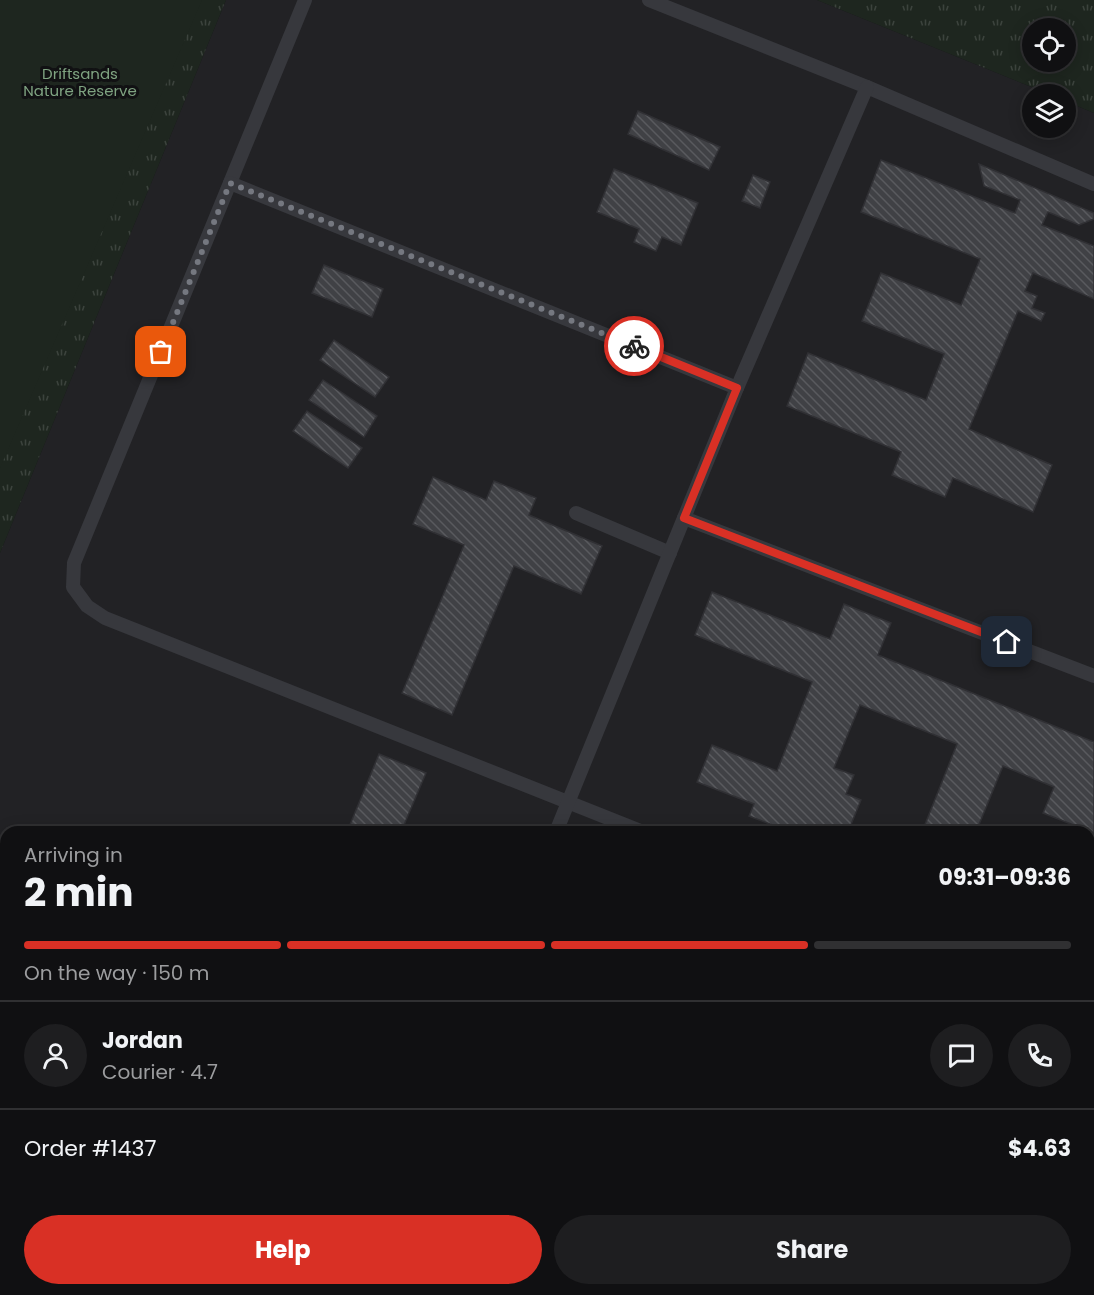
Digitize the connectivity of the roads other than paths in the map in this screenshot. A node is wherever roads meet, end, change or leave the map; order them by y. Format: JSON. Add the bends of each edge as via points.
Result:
{"nodes":[{"id":1,"x":305,"y":0,"type":"edge"},
{"id":2,"x":649,"y":0,"type":"edge"},
{"id":3,"x":867,"y":87,"type":"junction"},
{"id":4,"x":230,"y":183,"type":"junction"},
{"id":5,"x":1094,"y":184,"type":"edge"},
{"id":6,"x":737,"y":388,"type":"junction"},
{"id":7,"x":576,"y":513,"type":"dead end"},
{"id":8,"x":684,"y":518,"type":"junction"},
{"id":9,"x":670,"y":553,"type":"junction"},
{"id":10,"x":1094,"y":676,"type":"edge"},
{"id":11,"x":568,"y":803,"type":"junction"},
{"id":12,"x":558,"y":826,"type":"edge"},
{"id":13,"x":627,"y":826,"type":"edge"}],
"edges":[{"from":1,"to":4,"type":"lane"},
{"from":2,"to":3,"type":"lane"},
{"from":3,"to":5,"type":"lane"},
{"from":3,"to":6,"type":"lane"},
{"from":4,"to":6,"type":"lane"},
{"from":4,"to":11,"type":"lane","via":[[74,563],[73,587],[87,606],[105,618]]},
{"from":6,"to":8,"type":"lane"},
{"from":7,"to":9,"type":"lane"},
{"from":8,"to":9,"type":"lane"},
{"from":8,"to":10,"type":"lane"},
{"from":9,"to":11,"type":"lane"},
{"from":11,"to":12,"type":"lane"},
{"from":11,"to":13,"type":"lane"}]}
